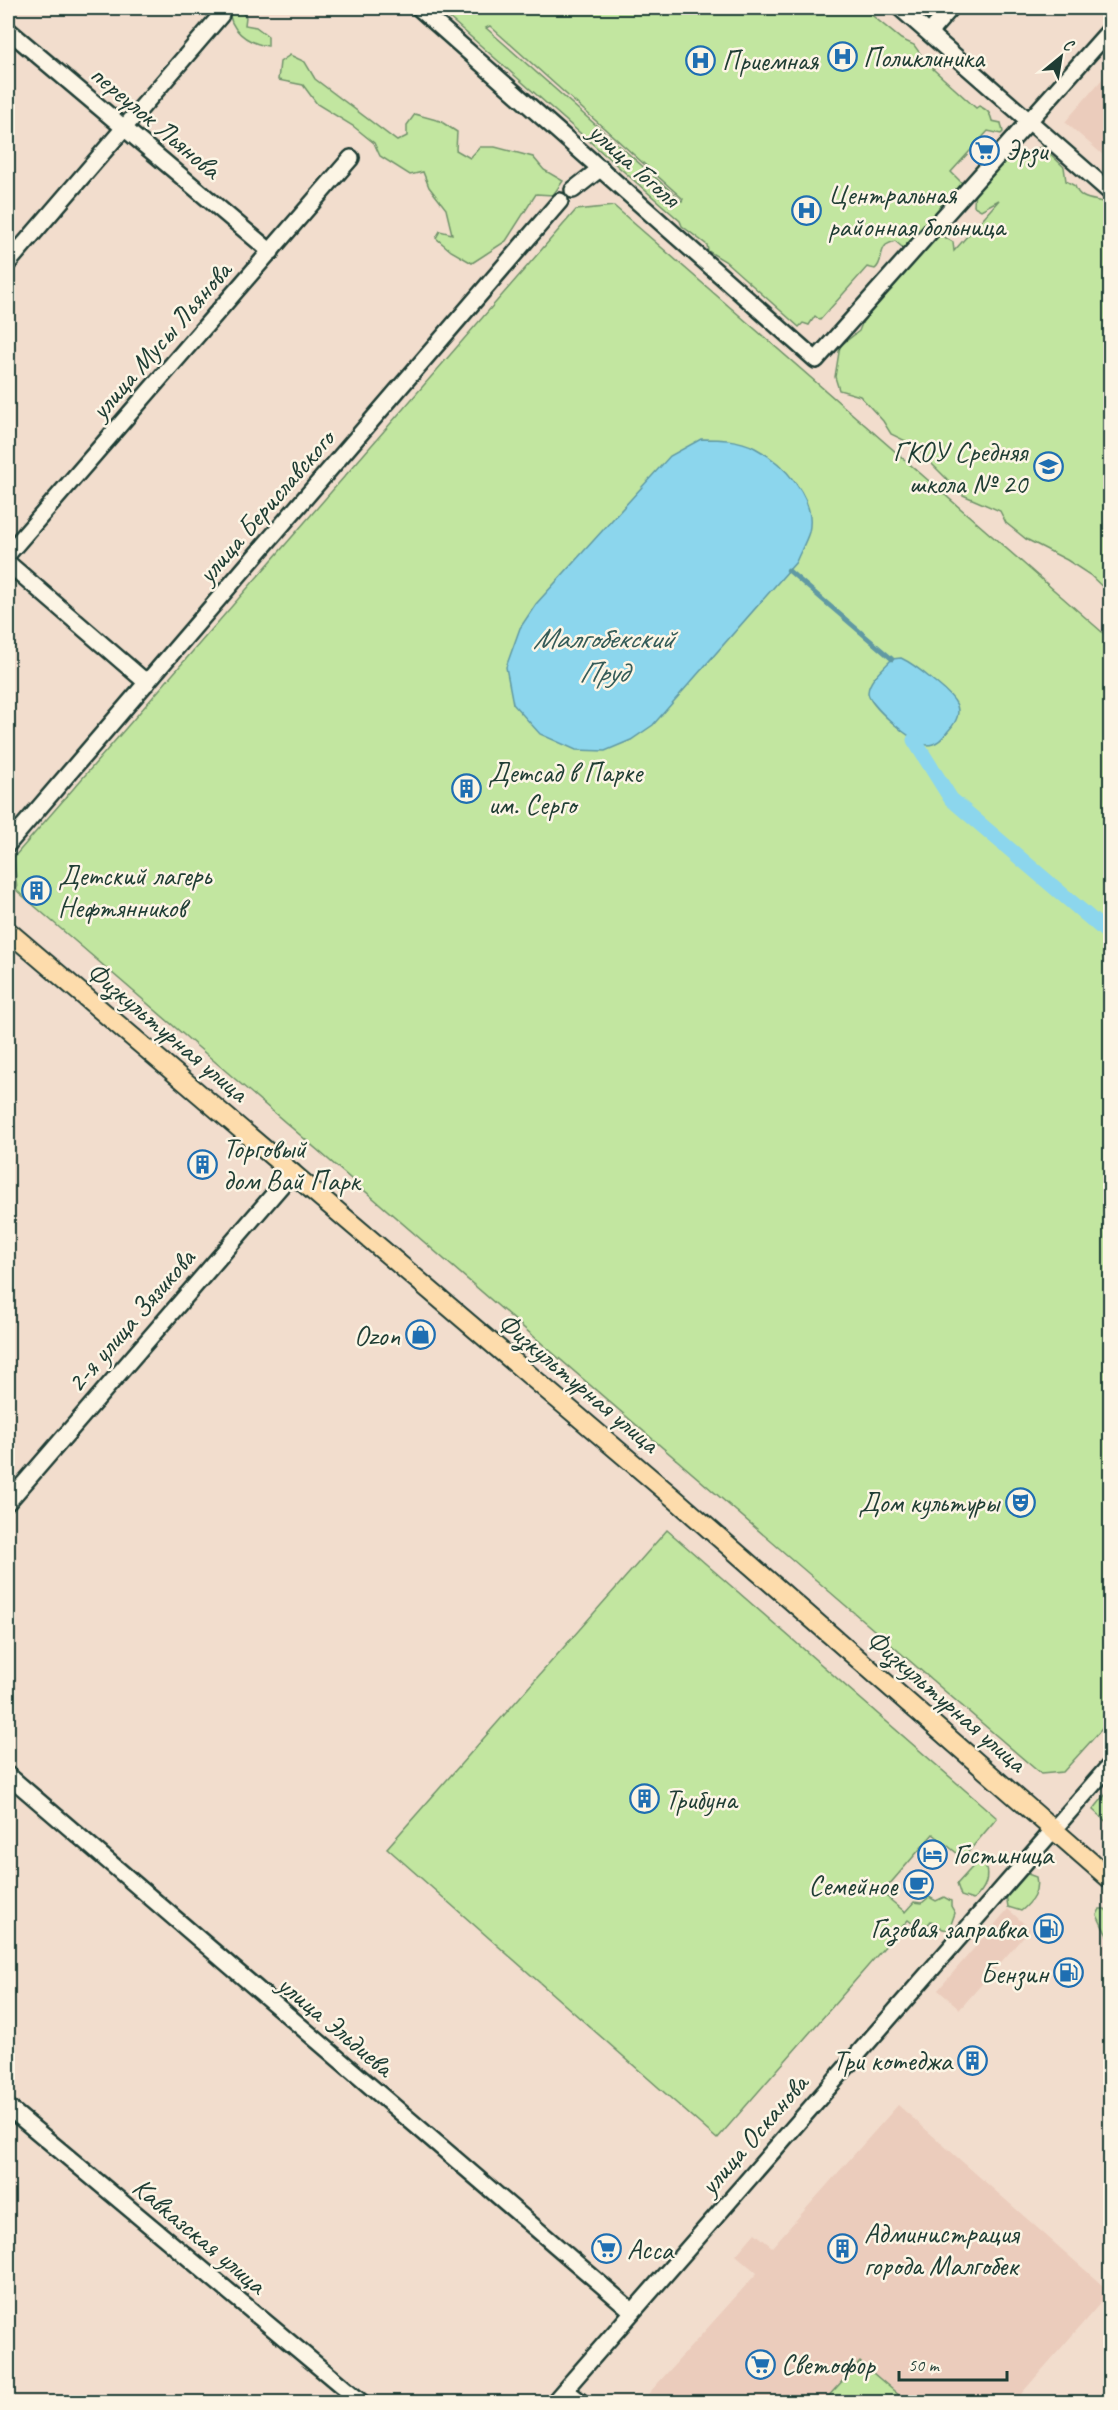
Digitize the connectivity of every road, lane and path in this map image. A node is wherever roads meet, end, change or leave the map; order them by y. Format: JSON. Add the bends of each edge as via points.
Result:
{"nodes":[{"id":1,"x":419,"y":8,"type":"edge"},
{"id":2,"x":900,"y":8,"type":"edge"},
{"id":3,"x":951,"y":8,"type":"edge"},
{"id":4,"x":221,"y":15,"type":"dead end"},
{"id":5,"x":8,"y":30,"type":"edge"},
{"id":6,"x":1110,"y":30,"type":"edge"},
{"id":7,"x":929,"y":33,"type":"junction"},
{"id":8,"x":1030,"y":122,"type":"junction"},
{"id":9,"x":125,"y":129,"type":"junction"},
{"id":10,"x":351,"y":158,"type":"dead end"},
{"id":11,"x":601,"y":168,"type":"junction"},
{"id":12,"x":573,"y":190,"type":"dead end"},
{"id":13,"x":1110,"y":192,"type":"edge"},
{"id":14,"x":560,"y":201,"type":"dead end"},
{"id":15,"x":271,"y":252,"type":"junction"},
{"id":16,"x":8,"y":263,"type":"edge"},
{"id":17,"x":8,"y":554,"type":"edge"},
{"id":18,"x":8,"y":563,"type":"edge"},
{"id":19,"x":147,"y":683,"type":"junction"},
{"id":20,"x":8,"y":844,"type":"edge"},
{"id":21,"x":8,"y":931,"type":"edge"},
{"id":22,"x":293,"y":1172,"type":"junction"},
{"id":23,"x":8,"y":1502,"type":"edge"},
{"id":24,"x":1110,"y":1765,"type":"edge"},
{"id":25,"x":8,"y":1775,"type":"edge"},
{"id":26,"x":1053,"y":1828,"type":"junction"},
{"id":27,"x":1110,"y":1879,"type":"edge"},
{"id":28,"x":8,"y":2107,"type":"edge"},
{"id":29,"x":632,"y":2311,"type":"junction"},
{"id":30,"x":565,"y":2390,"type":"junction"},
{"id":31,"x":361,"y":2403,"type":"edge"},
{"id":32,"x":554,"y":2403,"type":"edge"},
{"id":33,"x":581,"y":2403,"type":"edge"}],
"edges":[{"from":1,"to":11,"type":"street","name":"улица Гоголя"},
{"from":2,"to":7,"type":"street"},
{"from":3,"to":7,"type":"street"},
{"from":4,"to":9,"type":"street"},
{"from":5,"to":9,"type":"street","name":"переулок Льянова"},
{"from":6,"to":8,"type":"street"},
{"from":7,"to":8,"type":"street"},
{"from":8,"to":11,"type":"street","name":"улица Гоголя","via":[[816,360]]},
{"from":8,"to":13,"type":"street"},
{"from":9,"to":15,"type":"street","name":"переулок Льянова"},
{"from":9,"to":16,"type":"street"},
{"from":10,"to":15,"type":"street","name":"улица Мусы Льянова"},
{"from":11,"to":12,"type":"street"},
{"from":14,"to":19,"type":"street","name":"улица Бериславского"},
{"from":15,"to":17,"type":"street","name":"улица Мусы Льянова"},
{"from":18,"to":19,"type":"street"},
{"from":19,"to":20,"type":"street","name":"улица Бериславского"},
{"from":21,"to":22,"type":"main road","name":"Физкультурная улица"},
{"from":22,"to":23,"type":"street","name":"2-я улица Зязикова"},
{"from":22,"to":26,"type":"main road","name":"Физкультурная улица"},
{"from":24,"to":26,"type":"street","name":"улица Осканова"},
{"from":25,"to":29,"type":"street","name":"улица Эльдиева"},
{"from":26,"to":27,"type":"main road","name":"Физкультурная улица"},
{"from":26,"to":29,"type":"street","name":"улица Осканова"},
{"from":28,"to":31,"type":"street","name":"Кавказская улица"},
{"from":29,"to":30,"type":"street","name":"улица Осканова"},
{"from":30,"to":32,"type":"street","name":"улица Осканова"},
{"from":30,"to":33,"type":"street"}]}
